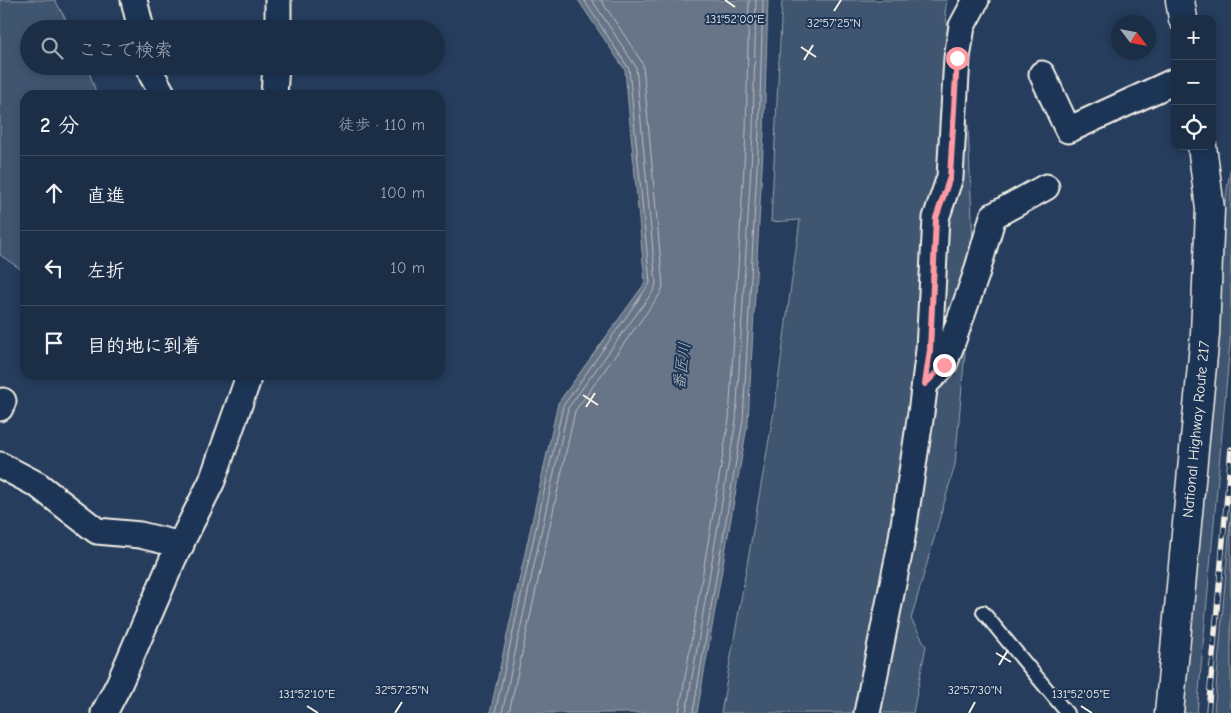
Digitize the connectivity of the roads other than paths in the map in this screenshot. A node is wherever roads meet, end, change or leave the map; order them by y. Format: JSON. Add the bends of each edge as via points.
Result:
{"nodes":[{"id":1,"x":134,"y":0,"type":"edge"},
{"id":2,"x":278,"y":0,"type":"edge"},
{"id":3,"x":976,"y":0,"type":"edge"},
{"id":4,"x":1180,"y":0,"type":"edge"},
{"id":5,"x":1182,"y":15,"type":"edge"},
{"id":6,"x":139,"y":20,"type":"edge"},
{"id":7,"x":278,"y":20,"type":"edge"},
{"id":8,"x":1042,"y":74,"type":"dead end"},
{"id":9,"x":152,"y":75,"type":"edge"},
{"id":10,"x":275,"y":75,"type":"edge"},
{"id":11,"x":1171,"y":83,"type":"edge"},
{"id":12,"x":160,"y":90,"type":"edge"},
{"id":13,"x":274,"y":90,"type":"edge"},
{"id":14,"x":1203,"y":150,"type":"edge"},
{"id":15,"x":1046,"y":187,"type":"dead end"},
{"id":16,"x":247,"y":380,"type":"edge"},
{"id":17,"x":925,"y":384,"type":"junction"},
{"id":18,"x":0,"y":465,"type":"edge"},
{"id":19,"x":181,"y":544,"type":"junction"},
{"id":20,"x":983,"y":612,"type":"dead end"},
{"id":21,"x":104,"y":713,"type":"edge"},
{"id":22,"x":867,"y":713,"type":"edge"},
{"id":23,"x":1067,"y":713,"type":"edge"},
{"id":24,"x":1169,"y":713,"type":"edge"}],
"edges":[{"from":1,"to":6,"type":"street"},
{"from":2,"to":7,"type":"street"},
{"from":3,"to":17,"type":"street","via":[[962,26],[957,58],[950,177],[936,218],[930,350]]},
{"from":4,"to":5,"type":"highway"},
{"from":8,"to":11,"type":"street","via":[[1068,130]]},
{"from":9,"to":12,"type":"street"},
{"from":10,"to":13,"type":"street"},
{"from":14,"to":24,"type":"highway","name":"National Highway Route 217","via":[[1210,209],[1205,334]]},
{"from":15,"to":17,"type":"street","via":[[993,216],[944,365]]},
{"from":16,"to":19,"type":"street","via":[[212,481]]},
{"from":17,"to":22,"type":"street","via":[[901,544]]},
{"from":18,"to":19,"type":"street","via":[[38,485],[96,531],[140,535]]},
{"from":19,"to":21,"type":"street"},
{"from":20,"to":23,"type":"lane"}]}
